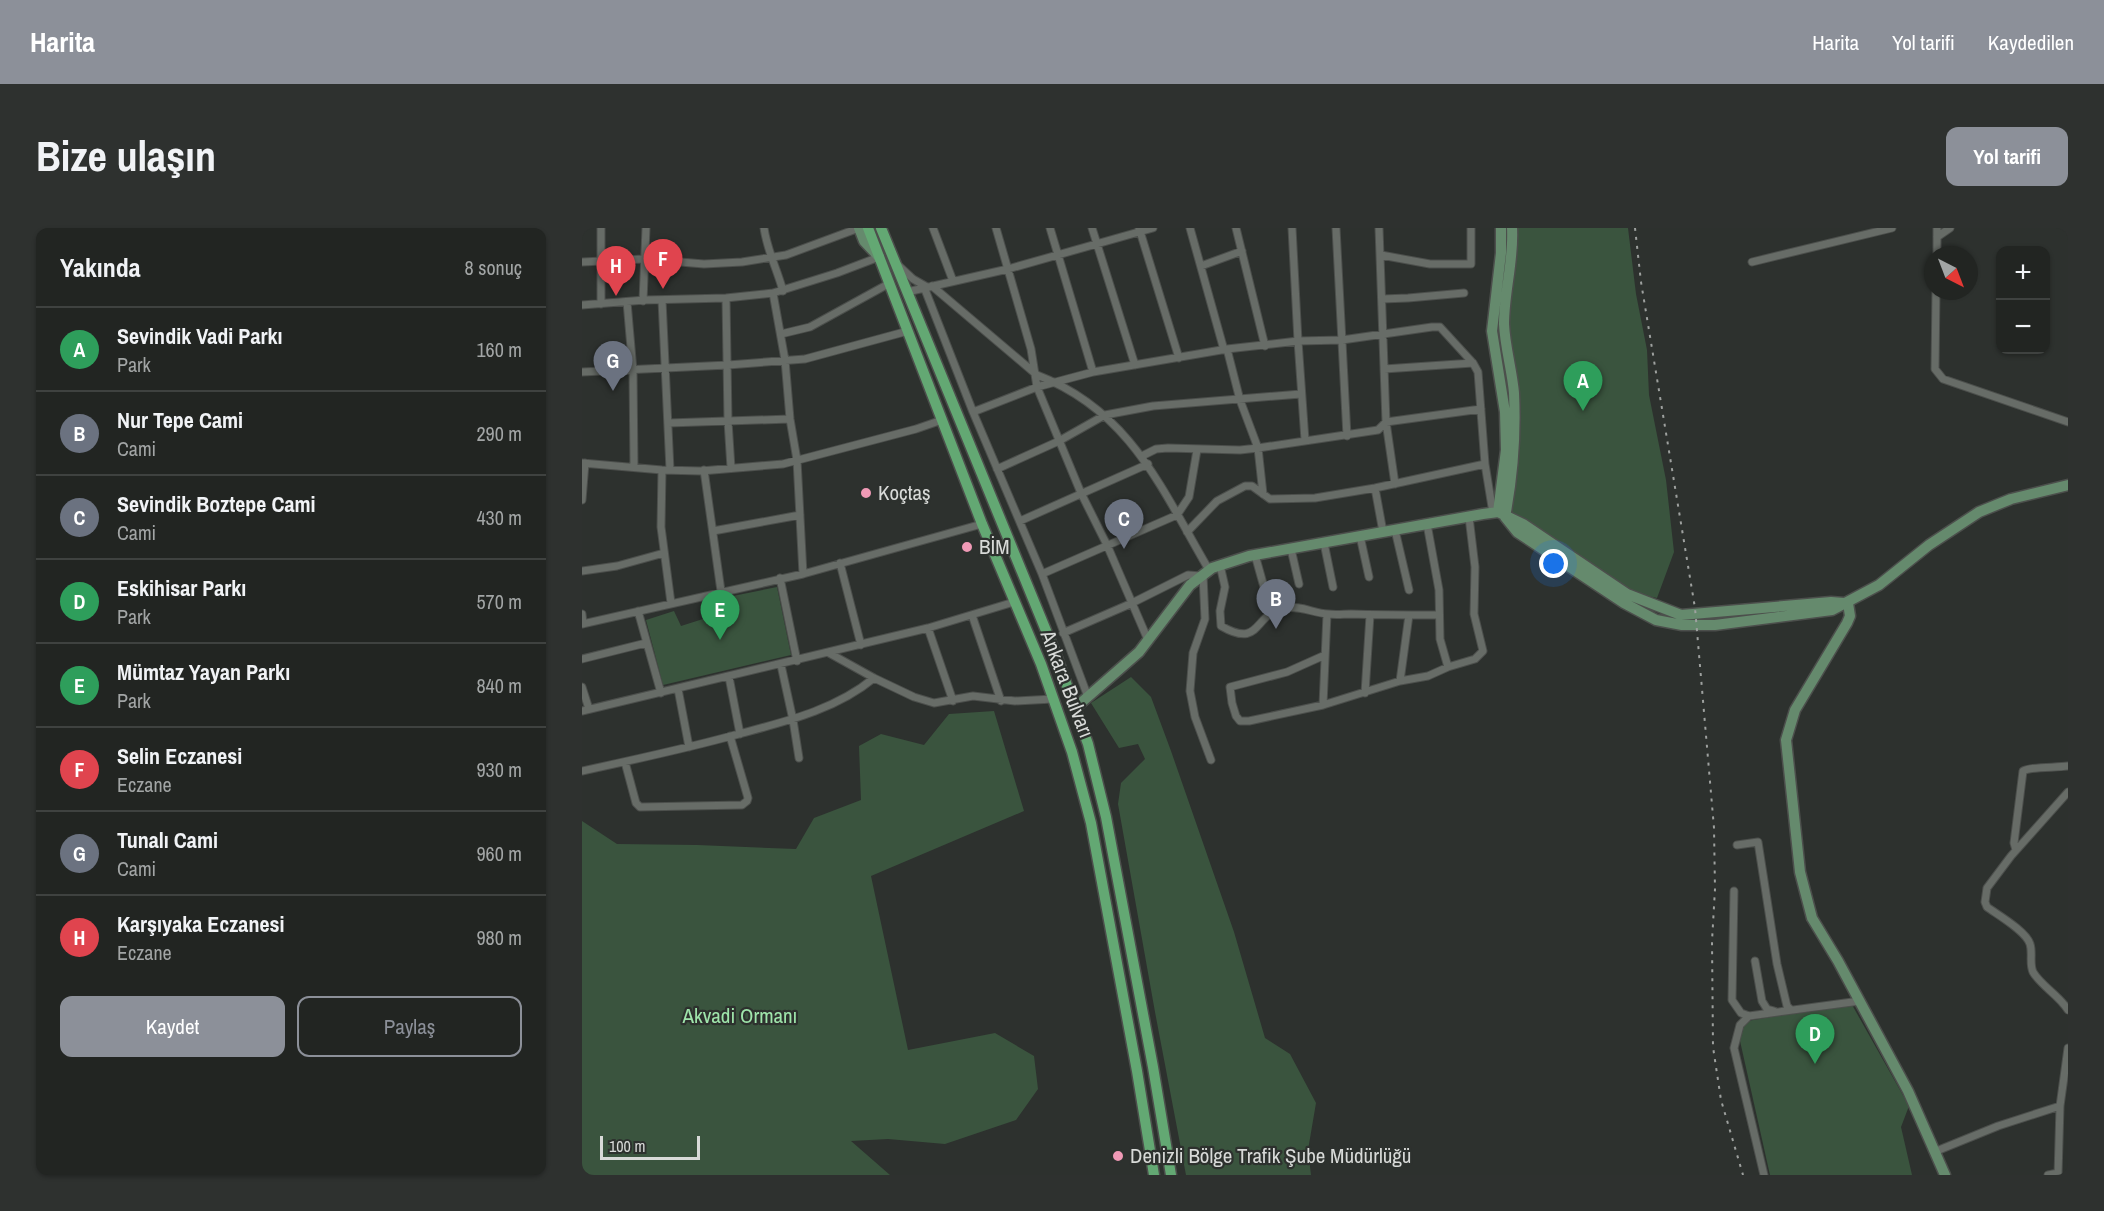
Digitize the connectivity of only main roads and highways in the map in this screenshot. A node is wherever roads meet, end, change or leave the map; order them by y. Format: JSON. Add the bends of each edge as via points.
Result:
{"nodes":[{"id":1,"x":868,"y":228,"type":"edge"},
{"id":2,"x":881,"y":228,"type":"edge"},
{"id":3,"x":1154,"y":1175,"type":"edge"},
{"id":4,"x":1171,"y":1175,"type":"edge"}],
"edges":[{"from":1,"to":3,"type":"main road","name":"Ankara Bulvarı","via":[[982,524],[1041,664],[1072,752],[1091,823]]},
{"from":2,"to":4,"type":"main road","name":"Ankara Bulvarı","via":[[1056,655],[1088,744],[1106,818]]}]}
